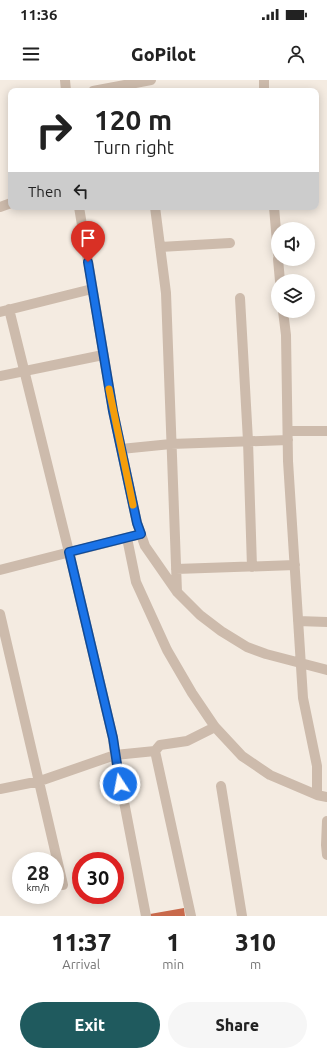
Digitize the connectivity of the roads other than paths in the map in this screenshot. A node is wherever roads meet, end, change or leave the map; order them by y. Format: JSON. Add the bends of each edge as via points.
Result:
{"nodes":[{"id":1,"x":151,"y":80,"type":"edge"},
{"id":2,"x":139,"y":84,"type":"edge"},
{"id":3,"x":113,"y":88,"type":"edge"},
{"id":4,"x":79,"y":210,"type":"edge"},
{"id":5,"x":155,"y":210,"type":"edge"},
{"id":6,"x":274,"y":210,"type":"edge"},
{"id":7,"x":275,"y":222,"type":"edge"},
{"id":8,"x":230,"y":243,"type":"dead end"},
{"id":9,"x":160,"y":247,"type":"junction"},
{"id":10,"x":92,"y":289,"type":"junction"},
{"id":11,"x":240,"y":298,"type":"dead end"},
{"id":12,"x":4,"y":311,"type":"edge"},
{"id":13,"x":284,"y":318,"type":"edge"},
{"id":14,"x":103,"y":355,"type":"junction"},
{"id":15,"x":24,"y":371,"type":"junction"},
{"id":16,"x":0,"y":376,"type":"edge"},
{"id":17,"x":327,"y":431,"type":"edge"},
{"id":18,"x":288,"y":435,"type":"junction"},
{"id":19,"x":248,"y":441,"type":"junction"},
{"id":20,"x":172,"y":444,"type":"junction"},
{"id":21,"x":121,"y":449,"type":"junction"},
{"id":22,"x":141,"y":534,"type":"junction"},
{"id":23,"x":127,"y":538,"type":"junction"},
{"id":24,"x":69,"y":552,"type":"junction"},
{"id":25,"x":295,"y":565,"type":"junction"},
{"id":26,"x":252,"y":567,"type":"junction"},
{"id":27,"x":176,"y":569,"type":"junction"},
{"id":28,"x":0,"y":570,"type":"edge"},
{"id":29,"x":177,"y":592,"type":"junction"},
{"id":30,"x":0,"y":614,"type":"edge"},
{"id":31,"x":298,"y":621,"type":"junction"},
{"id":32,"x":327,"y":622,"type":"edge"},
{"id":33,"x":301,"y":663,"type":"junction"},
{"id":34,"x":327,"y":670,"type":"edge"},
{"id":35,"x":215,"y":727,"type":"junction"},
{"id":36,"x":155,"y":751,"type":"junction"},
{"id":37,"x":115,"y":755,"type":"junction"},
{"id":38,"x":40,"y":781,"type":"junction"},
{"id":39,"x":221,"y":786,"type":"dead end"},
{"id":40,"x":0,"y":789,"type":"edge"},
{"id":41,"x":322,"y":796,"type":"edge"},
{"id":42,"x":327,"y":821,"type":"edge"},
{"id":43,"x":55,"y":852,"type":"edge"},
{"id":44,"x":327,"y":855,"type":"edge"},
{"id":45,"x":146,"y":916,"type":"edge"},
{"id":46,"x":191,"y":916,"type":"edge"},
{"id":47,"x":242,"y":916,"type":"edge"}],
"edges":[{"from":1,"to":2,"type":"street"},
{"from":2,"to":3,"type":"street"},
{"from":4,"to":10,"type":"street"},
{"from":5,"to":9,"type":"street"},
{"from":6,"to":7,"type":"street"},
{"from":8,"to":9,"type":"street"},
{"from":9,"to":20,"type":"street","via":[[166,293]]},
{"from":10,"to":12,"type":"street"},
{"from":10,"to":14,"type":"street"},
{"from":11,"to":19,"type":"street"},
{"from":12,"to":15,"type":"street"},
{"from":13,"to":18,"type":"street"},
{"from":14,"to":15,"type":"street"},
{"from":14,"to":21,"type":"street"},
{"from":15,"to":16,"type":"street"},
{"from":15,"to":24,"type":"street"},
{"from":17,"to":18,"type":"street"},
{"from":18,"to":19,"type":"street"},
{"from":18,"to":25,"type":"street"},
{"from":19,"to":20,"type":"street"},
{"from":19,"to":26,"type":"street"},
{"from":20,"to":21,"type":"street"},
{"from":20,"to":27,"type":"street"},
{"from":21,"to":22,"type":"street"},
{"from":22,"to":23,"type":"street"},
{"from":22,"to":29,"type":"street","via":[[150,556]]},
{"from":23,"to":24,"type":"street"},
{"from":23,"to":35,"type":"street","via":[[136,582],[167,650]]},
{"from":24,"to":28,"type":"street"},
{"from":24,"to":37,"type":"street"},
{"from":25,"to":26,"type":"street"},
{"from":25,"to":31,"type":"street"},
{"from":26,"to":27,"type":"street"},
{"from":27,"to":29,"type":"street"},
{"from":29,"to":33,"type":"street","via":[[200,615],[247,647]]},
{"from":30,"to":38,"type":"street"},
{"from":31,"to":32,"type":"street"},
{"from":31,"to":33,"type":"street"},
{"from":33,"to":34,"type":"street"},
{"from":33,"to":41,"type":"street","via":[[303,698]]},
{"from":35,"to":36,"type":"street","via":[[187,742],[160,745]]},
{"from":35,"to":41,"type":"street","via":[[242,756],[270,775]]},
{"from":36,"to":37,"type":"street"},
{"from":36,"to":46,"type":"street"},
{"from":37,"to":38,"type":"street"},
{"from":37,"to":45,"type":"street"},
{"from":38,"to":40,"type":"street"},
{"from":38,"to":43,"type":"street"},
{"from":39,"to":47,"type":"street"},
{"from":42,"to":44,"type":"street"}]}
